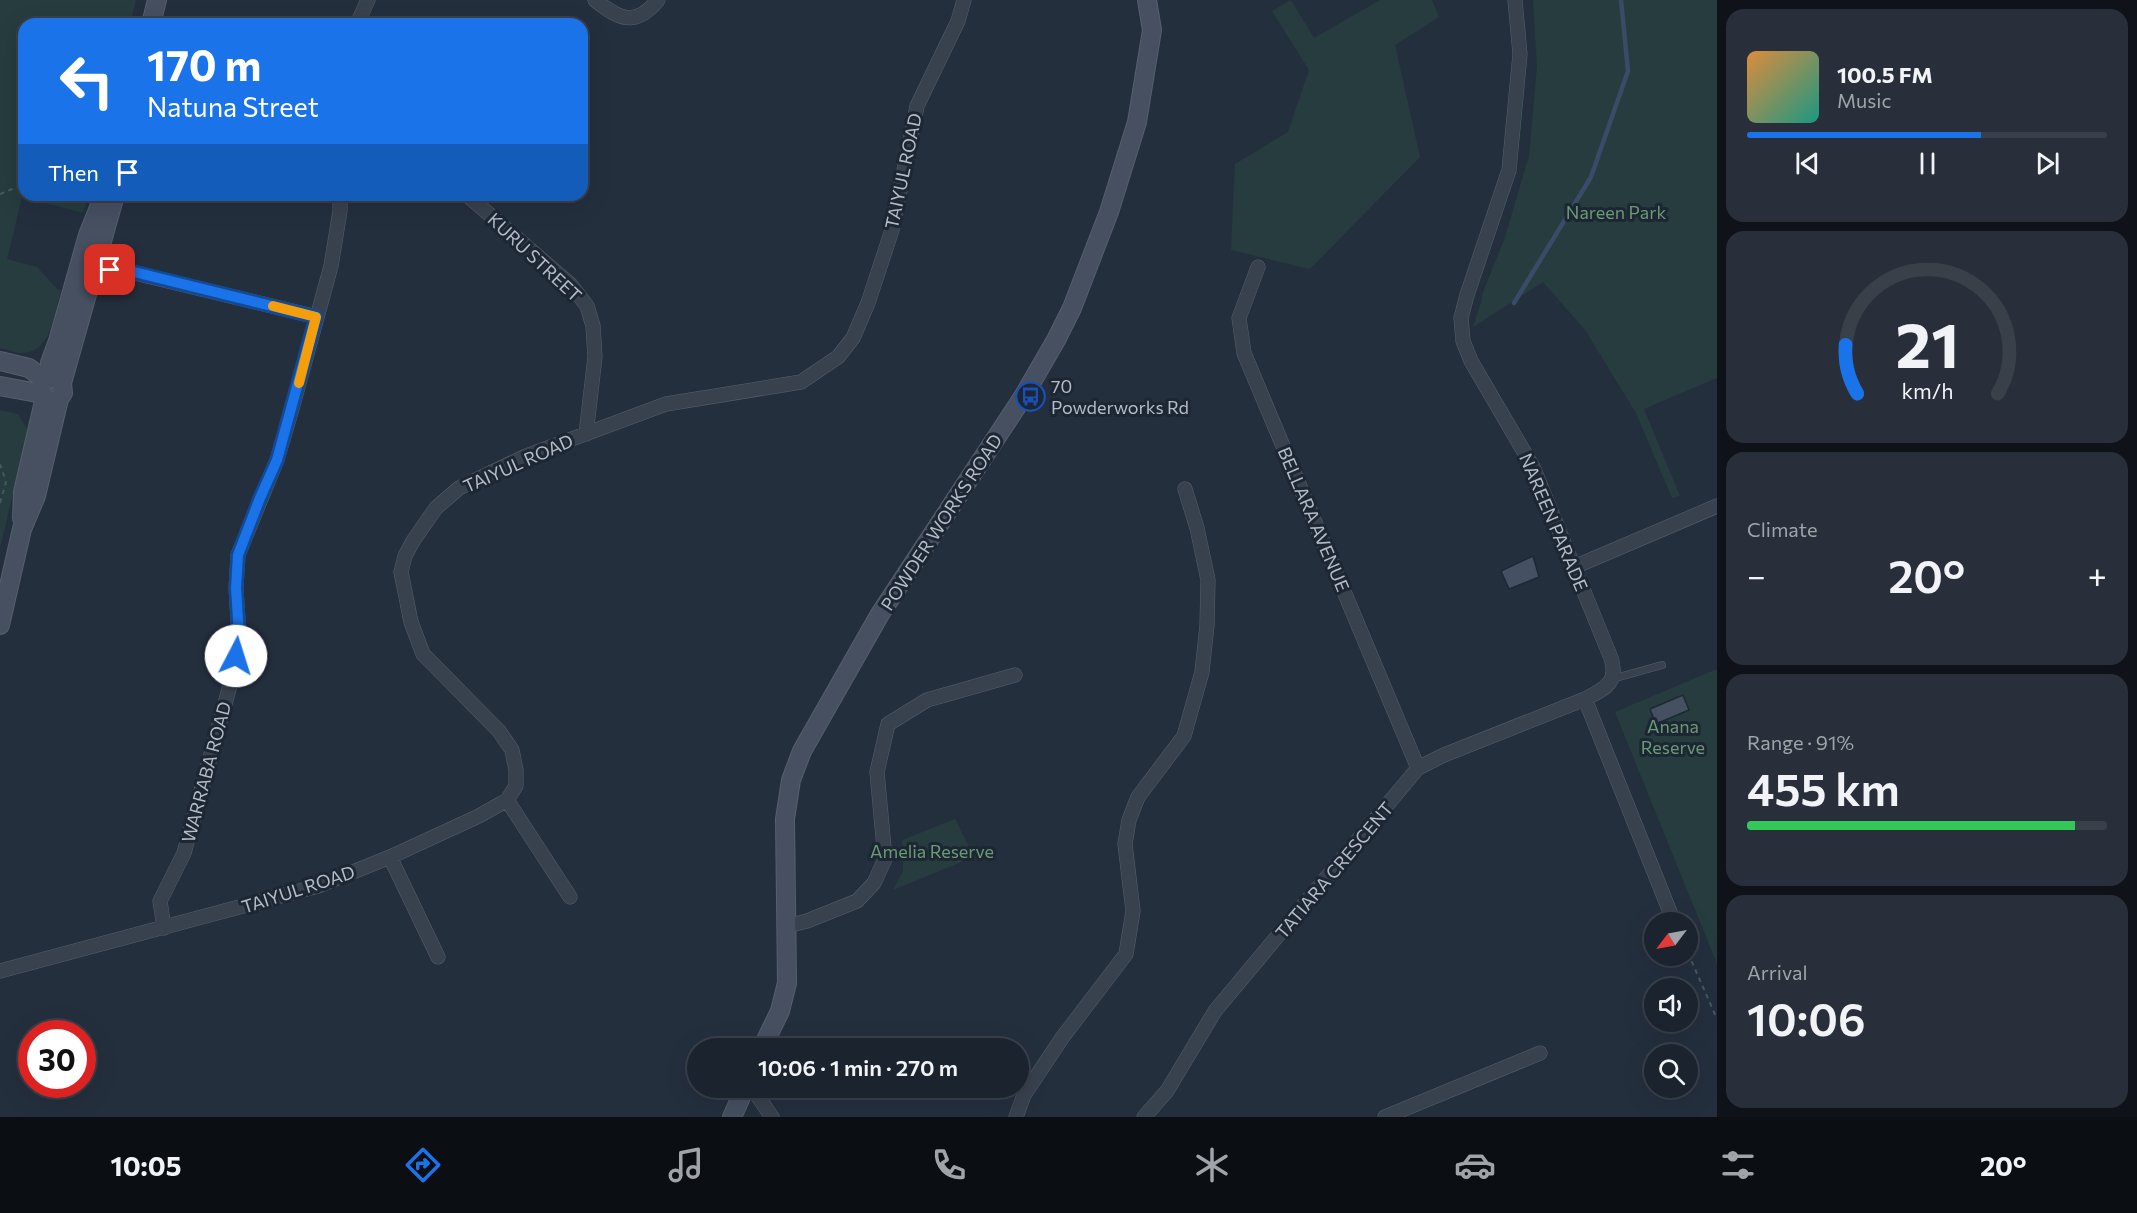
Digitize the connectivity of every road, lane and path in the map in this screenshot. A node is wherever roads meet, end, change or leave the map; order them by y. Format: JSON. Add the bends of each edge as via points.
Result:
{"nodes":[{"id":1,"x":157,"y":0,"type":"edge"},
{"id":2,"x":368,"y":0,"type":"edge"},
{"id":3,"x":595,"y":0,"type":"edge"},
{"id":4,"x":658,"y":0,"type":"edge"},
{"id":5,"x":964,"y":0,"type":"edge"},
{"id":6,"x":1147,"y":0,"type":"edge"},
{"id":7,"x":1515,"y":0,"type":"edge"},
{"id":8,"x":152,"y":18,"type":"edge"},
{"id":9,"x":360,"y":18,"type":"edge"},
{"id":10,"x":18,"y":186,"type":"edge"},
{"id":11,"x":0,"y":194,"type":"edge"},
{"id":12,"x":102,"y":201,"type":"edge"},
{"id":13,"x":113,"y":201,"type":"edge"},
{"id":14,"x":340,"y":201,"type":"edge"},
{"id":15,"x":474,"y":201,"type":"edge"},
{"id":16,"x":100,"y":244,"type":"junction"},
{"id":17,"x":1258,"y":267,"type":"dead end"},
{"id":18,"x":118,"y":268,"type":"junction"},
{"id":19,"x":91,"y":278,"type":"junction"},
{"id":20,"x":316,"y":317,"type":"junction"},
{"id":21,"x":0,"y":362,"type":"edge"},
{"id":22,"x":50,"y":385,"type":"junction"},
{"id":23,"x":0,"y":386,"type":"edge"},
{"id":24,"x":586,"y":434,"type":"junction"},
{"id":25,"x":0,"y":464,"type":"edge"},
{"id":26,"x":1185,"y":489,"type":"dead end"},
{"id":27,"x":0,"y":503,"type":"edge"},
{"id":28,"x":1717,"y":506,"type":"edge"},
{"id":29,"x":1574,"y":567,"type":"junction"},
{"id":30,"x":0,"y":625,"type":"edge"},
{"id":31,"x":1662,"y":665,"type":"dead end"},
{"id":32,"x":1015,"y":675,"type":"dead end"},
{"id":33,"x":1612,"y":679,"type":"junction"},
{"id":34,"x":1585,"y":699,"type":"junction"},
{"id":35,"x":1418,"y":768,"type":"junction"},
{"id":36,"x":507,"y":800,"type":"junction"},
{"id":37,"x":390,"y":857,"type":"junction"},
{"id":38,"x":570,"y":897,"type":"dead end"},
{"id":39,"x":1670,"y":912,"type":"edge"},
{"id":40,"x":787,"y":926,"type":"junction"},
{"id":41,"x":164,"y":928,"type":"junction"},
{"id":42,"x":438,"y":957,"type":"dead end"},
{"id":43,"x":1694,"y":966,"type":"edge"},
{"id":44,"x":0,"y":971,"type":"edge"},
{"id":45,"x":1717,"y":1019,"type":"edge"},
{"id":46,"x":767,"y":1038,"type":"edge"},
{"id":47,"x":1540,"y":1053,"type":"dead end"},
{"id":48,"x":741,"y":1098,"type":"edge"},
{"id":49,"x":759,"y":1098,"type":"edge"},
{"id":50,"x":732,"y":1117,"type":"edge"},
{"id":51,"x":772,"y":1117,"type":"edge"},
{"id":52,"x":1016,"y":1117,"type":"edge"},
{"id":53,"x":1144,"y":1117,"type":"edge"},
{"id":54,"x":1385,"y":1117,"type":"edge"}],
"edges":[{"from":1,"to":8,"type":"main road"},
{"from":2,"to":9,"type":"street"},
{"from":3,"to":4,"type":"street","via":[[612,13],[632,18],[652,8]]},
{"from":5,"to":24,"type":"street","name":"TAIYUL ROAD","via":[[958,21],[917,106],[892,230],[867,303],[853,338],[838,357],[801,382],[666,405]]},
{"from":6,"to":40,"type":"main road","name":"POWDER WORKS ROAD","via":[[1152,30],[1137,122],[1109,212],[1072,308],[1023,398],[880,614],[813,732],[791,780],[785,819]]},
{"from":7,"to":29,"type":"street","name":"NAREEN PARADE","via":[[1520,54],[1509,170],[1463,306],[1462,331],[1466,352],[1533,467]]},
{"from":10,"to":11,"type":"path"},
{"from":12,"to":22,"type":"main road","via":[[58,340]]},
{"from":13,"to":16,"type":"main road"},
{"from":14,"to":20,"type":"street","name":"WARRABA ROAD","via":[[331,266]]},
{"from":15,"to":24,"type":"street","name":"KURU STREET","via":[[563,278],[587,306],[595,357]]},
{"from":16,"to":18,"type":"street"},
{"from":16,"to":19,"type":"main road"},
{"from":17,"to":35,"type":"street","name":"BELLARA AVENUE","via":[[1239,318],[1244,353]]},
{"from":18,"to":19,"type":"street"},
{"from":18,"to":20,"type":"street"},
{"from":19,"to":22,"type":"main road"},
{"from":20,"to":41,"type":"street","name":"WARRABA ROAD","via":[[277,460],[238,555],[239,635],[232,678],[184,853],[160,901]]},
{"from":21,"to":22,"type":"main road","via":[[29,368]]},
{"from":22,"to":23,"type":"main road"},
{"from":22,"to":30,"type":"main road","via":[[23,492],[22,529]]},
{"from":24,"to":36,"type":"street","name":"TAIYUL ROAD","via":[[526,456],[459,488],[435,508],[405,556],[401,572],[411,622],[423,654],[499,731],[512,750],[516,786]]},
{"from":25,"to":27,"type":"path","via":[[6,482]]},
{"from":26,"to":52,"type":"street","via":[[1208,580],[1202,672],[1184,736],[1138,797],[1129,820],[1125,844],[1133,911],[1126,954],[1062,1038],[1024,1095]]},
{"from":28,"to":29,"type":"street"},
{"from":29,"to":33,"type":"street","name":"NAREEN PARADE","via":[[1611,658]]},
{"from":31,"to":33,"type":"lane"},
{"from":32,"to":40,"type":"street","via":[[927,700],[888,724],[877,772],[885,859],[874,883],[857,901]]},
{"from":33,"to":34,"type":"street"},
{"from":34,"to":35,"type":"street","name":"TATIARA CRESCENT"},
{"from":34,"to":39,"type":"street"},
{"from":35,"to":53,"type":"street","name":"TATIARA CRESCENT","via":[[1215,1011],[1167,1091]]},
{"from":36,"to":37,"type":"street","name":"TAIYUL ROAD"},
{"from":36,"to":38,"type":"street"},
{"from":37,"to":41,"type":"street","name":"TAIYUL ROAD","via":[[318,886]]},
{"from":37,"to":42,"type":"street"},
{"from":40,"to":46,"type":"main road","name":"POWDER WORKS ROAD","via":[[787,983],[780,1011]]},
{"from":41,"to":44,"type":"street","name":"TAIYUL ROAD"},
{"from":43,"to":45,"type":"path"},
{"from":47,"to":54,"type":"street"},
{"from":48,"to":50,"type":"main road"},
{"from":49,"to":51,"type":"street"}]}
